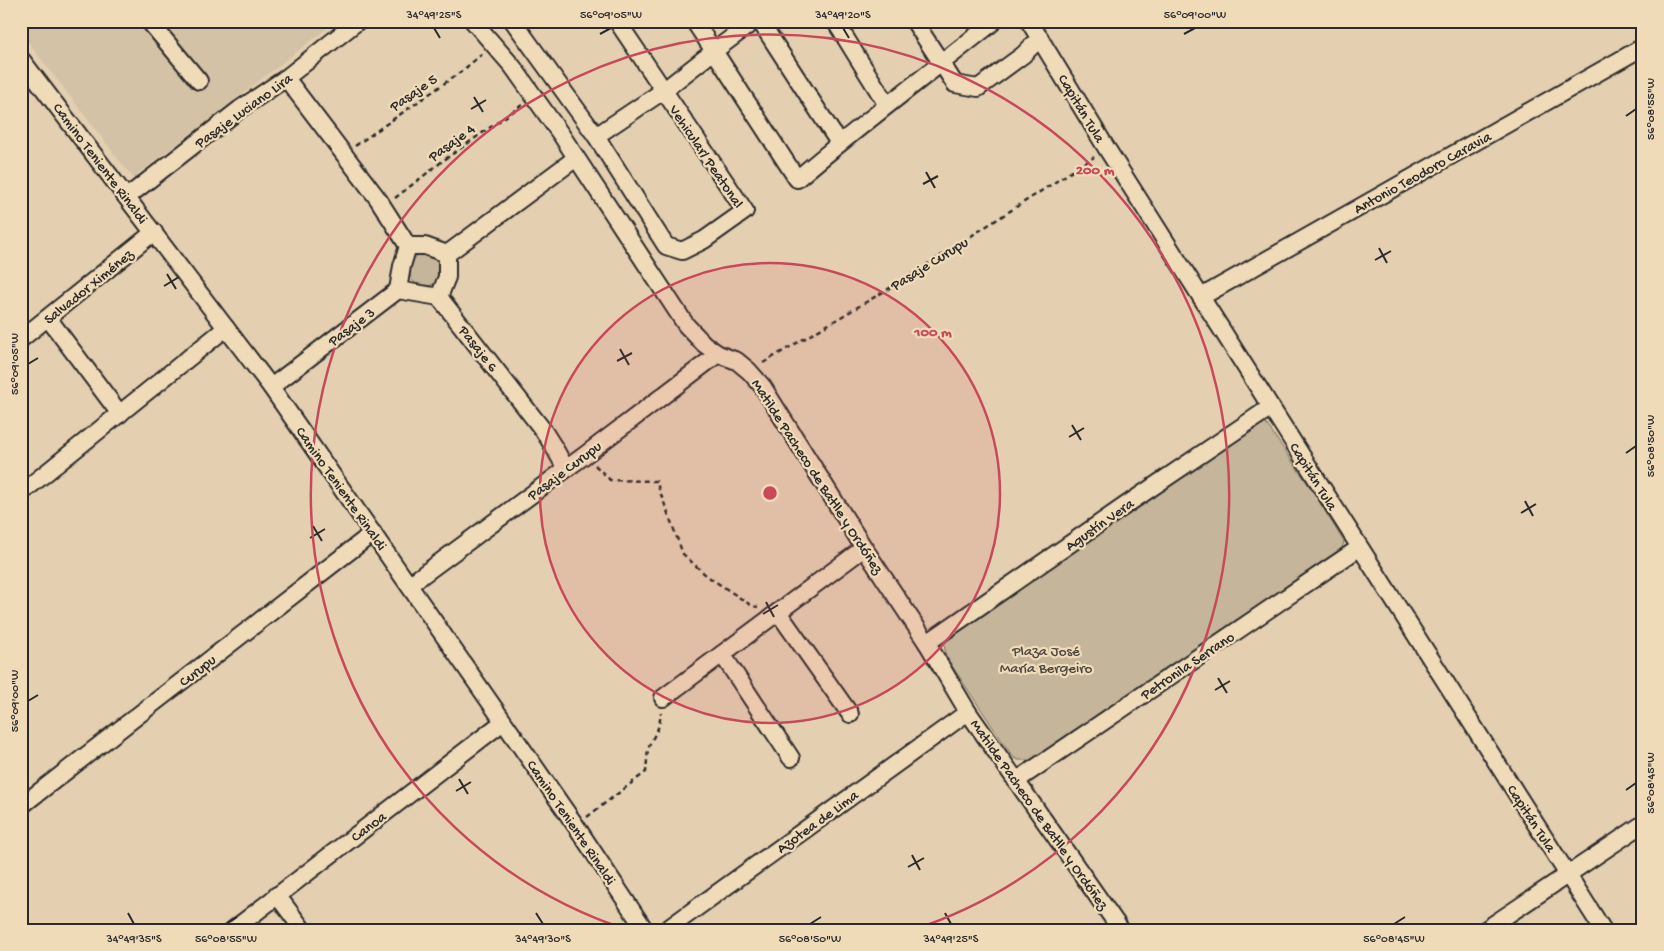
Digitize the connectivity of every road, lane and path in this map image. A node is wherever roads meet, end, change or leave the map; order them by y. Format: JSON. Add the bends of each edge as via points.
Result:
{"nodes":[{"id":1,"x":149,"y":21,"type":"edge"},
{"id":2,"x":358,"y":21,"type":"edge"},
{"id":3,"x":473,"y":21,"type":"edge"},
{"id":4,"x":513,"y":21,"type":"edge"},
{"id":5,"x":617,"y":21,"type":"edge"},
{"id":6,"x":694,"y":21,"type":"edge"},
{"id":7,"x":754,"y":21,"type":"edge"},
{"id":8,"x":760,"y":21,"type":"edge"},
{"id":9,"x":835,"y":21,"type":"edge"},
{"id":10,"x":914,"y":21,"type":"edge"},
{"id":11,"x":1029,"y":21,"type":"edge"},
{"id":12,"x":992,"y":23,"type":"dead end"},
{"id":13,"x":1040,"y":38,"type":"junction"},
{"id":14,"x":493,"y":44,"type":"junction"},
{"id":15,"x":1643,"y":47,"type":"edge"},
{"id":16,"x":714,"y":51,"type":"junction"},
{"id":17,"x":21,"y":59,"type":"edge"},
{"id":18,"x":942,"y":64,"type":"junction"},
{"id":19,"x":286,"y":78,"type":"junction"},
{"id":20,"x":199,"y":81,"type":"dead end"},
{"id":21,"x":664,"y":91,"type":"junction"},
{"id":22,"x":533,"y":96,"type":"junction"},
{"id":23,"x":887,"y":105,"type":"junction"},
{"id":24,"x":596,"y":136,"type":"junction"},
{"id":25,"x":839,"y":143,"type":"junction"},
{"id":26,"x":1107,"y":149,"type":"junction"},
{"id":27,"x":343,"y":154,"type":"junction"},
{"id":28,"x":576,"y":158,"type":"junction"},
{"id":29,"x":127,"y":197,"type":"junction"},
{"id":30,"x":382,"y":208,"type":"junction"},
{"id":31,"x":154,"y":232,"type":"junction"},
{"id":32,"x":408,"y":246,"type":"junction"},
{"id":33,"x":446,"y":254,"type":"junction"},
{"id":34,"x":398,"y":290,"type":"junction"},
{"id":35,"x":1201,"y":297,"type":"junction"},
{"id":36,"x":439,"y":298,"type":"junction"},
{"id":37,"x":48,"y":318,"type":"junction"},
{"id":38,"x":226,"y":328,"type":"junction"},
{"id":39,"x":21,"y":340,"type":"edge"},
{"id":40,"x":718,"y":354,"type":"junction"},
{"id":41,"x":749,"y":371,"type":"junction"},
{"id":42,"x":271,"y":387,"type":"junction"},
{"id":43,"x":1271,"y":407,"type":"junction"},
{"id":44,"x":120,"y":414,"type":"junction"},
{"id":45,"x":585,"y":455,"type":"junction"},
{"id":46,"x":566,"y":469,"type":"junction"},
{"id":47,"x":21,"y":493,"type":"edge"},
{"id":48,"x":373,"y":533,"type":"junction"},
{"id":49,"x":864,"y":548,"type":"junction"},
{"id":50,"x":1359,"y":548,"type":"junction"},
{"id":51,"x":409,"y":585,"type":"junction"},
{"id":52,"x":778,"y":612,"type":"junction"},
{"id":53,"x":927,"y":643,"type":"junction"},
{"id":54,"x":722,"y":654,"type":"junction"},
{"id":55,"x":663,"y":698,"type":"joint"},
{"id":56,"x":968,"y":712,"type":"junction"},
{"id":57,"x":850,"y":714,"type":"dead end"},
{"id":58,"x":503,"y":722,"type":"junction"},
{"id":59,"x":791,"y":758,"type":"dead end"},
{"id":60,"x":1016,"y":781,"type":"junction"},
{"id":61,"x":21,"y":806,"type":"edge"},
{"id":62,"x":1643,"y":824,"type":"edge"},
{"id":63,"x":576,"y":826,"type":"junction"},
{"id":64,"x":1567,"y":873,"type":"junction"},
{"id":65,"x":277,"y":895,"type":"junction"},
{"id":66,"x":233,"y":930,"type":"edge"},
{"id":67,"x":304,"y":930,"type":"edge"},
{"id":68,"x":645,"y":930,"type":"edge"},
{"id":69,"x":666,"y":930,"type":"edge"},
{"id":70,"x":1121,"y":930,"type":"edge"},
{"id":71,"x":1485,"y":930,"type":"edge"},
{"id":72,"x":1602,"y":930,"type":"edge"}],
"edges":[{"from":1,"to":20,"type":"street"},
{"from":2,"to":19,"type":"street","name":"Pasaje Luciano Lira"},
{"from":3,"to":14,"type":"street","name":"Matilde Pacheco de Batlle y Ordóñez"},
{"from":4,"to":24,"type":"street","name":"Vehicular/ Peatonal"},
{"from":5,"to":21,"type":"street","name":"Vehicular/ Peatonal"},
{"from":6,"to":16,"type":"street"},
{"from":7,"to":16,"type":"street","name":"Vehicular/ Peatonal"},
{"from":8,"to":25,"type":"street"},
{"from":9,"to":23,"type":"street"},
{"from":10,"to":18,"type":"street"},
{"from":11,"to":13,"type":"street","name":"Capitán Tula"},
{"from":12,"to":18,"type":"street"},
{"from":13,"to":18,"type":"street","via":[[1023,55],[978,88],[955,84]]},
{"from":13,"to":26,"type":"street","name":"Capitán Tula"},
{"from":14,"to":22,"type":"street","name":"Matilde Pacheco de Batlle y Ordóñez"},
{"from":14,"to":27,"type":"path","name":"Pasaje 5","via":[[462,71]]},
{"from":15,"to":35,"type":"street","name":"Antonio Teodoro Caravia"},
{"from":16,"to":21,"type":"street","name":"Vehicular/ Peatonal"},
{"from":16,"to":25,"type":"street","via":[[797,179]]},
{"from":17,"to":29,"type":"street","name":"Camino Teniente Rinaldi"},
{"from":18,"to":23,"type":"street"},
{"from":19,"to":27,"type":"street"},
{"from":19,"to":29,"type":"street","name":"Pasaje Luciano Lira","via":[[240,108]]},
{"from":21,"to":24,"type":"street","name":"Vehicular/ Peatonal"},
{"from":21,"to":24,"type":"street","name":"Vehicular/ Peatonal","via":[[746,211],[704,240],[682,251],[666,246]]},
{"from":22,"to":28,"type":"street","name":"Matilde Pacheco de Batlle y Ordóñez"},
{"from":22,"to":30,"type":"path","name":"Pasaje 4"},
{"from":23,"to":25,"type":"street"},
{"from":26,"to":35,"type":"street","name":"Capitán Tula"},
{"from":26,"to":41,"type":"path","name":"Pasaje Curupu","via":[[895,285]]},
{"from":27,"to":30,"type":"street"},
{"from":28,"to":33,"type":"street"},
{"from":28,"to":40,"type":"street","name":"Matilde Pacheco de Batlle y Ordóñez","via":[[686,325]]},
{"from":29,"to":31,"type":"street","name":"Camino Teniente Rinaldi"},
{"from":30,"to":32,"type":"street"},
{"from":31,"to":37,"type":"street","name":"Salvador Ximénez"},
{"from":31,"to":38,"type":"street","name":"Camino Teniente Rinaldi"},
{"from":32,"to":33,"type":"street","via":[[425,246]]},
{"from":32,"to":34,"type":"street"},
{"from":33,"to":36,"type":"street","via":[[447,277]]},
{"from":34,"to":36,"type":"street"},
{"from":34,"to":42,"type":"street","name":"Pasaje 3"},
{"from":35,"to":43,"type":"street","name":"Capitán Tula"},
{"from":36,"to":46,"type":"street","name":"Pasaje 6","via":[[543,430]]},
{"from":37,"to":39,"type":"street","name":"Salvador Ximénez"},
{"from":37,"to":44,"type":"street"},
{"from":38,"to":42,"type":"street","name":"Camino Teniente Rinaldi"},
{"from":38,"to":44,"type":"street"},
{"from":40,"to":41,"type":"street","name":"Matilde Pacheco de Batlle y Ordóñez","via":[[737,361]]},
{"from":40,"to":45,"type":"street","name":"Pasaje Curupu"},
{"from":41,"to":49,"type":"street","name":"Matilde Pacheco de Batlle y Ordóñez","via":[[763,387]]},
{"from":42,"to":48,"type":"street","name":"Camino Teniente Rinaldi"},
{"from":43,"to":50,"type":"street","name":"Capitán Tula"},
{"from":43,"to":53,"type":"street","name":"Agustín Vera"},
{"from":44,"to":47,"type":"street"},
{"from":45,"to":46,"type":"street","name":"Pasaje Curupu"},
{"from":45,"to":52,"type":"path","via":[[610,480],[656,481],[683,554],[707,576],[752,606]]},
{"from":46,"to":51,"type":"street","name":"Pasaje Curupu"},
{"from":48,"to":51,"type":"street","name":"Camino Teniente Rinaldi"},
{"from":48,"to":61,"type":"street","name":"Curupu"},
{"from":49,"to":52,"type":"street"},
{"from":49,"to":53,"type":"street","name":"Matilde Pacheco de Batlle y Ordóñez"},
{"from":50,"to":60,"type":"street","name":"Petronila Serrano"},
{"from":50,"to":64,"type":"street","name":"Capitán Tula"},
{"from":51,"to":58,"type":"street","name":"Camino Teniente Rinaldi"},
{"from":52,"to":54,"type":"street"},
{"from":52,"to":57,"type":"street"},
{"from":53,"to":56,"type":"street","name":"Matilde Pacheco de Batlle y Ordóñez"},
{"from":54,"to":55,"type":"street"},
{"from":54,"to":59,"type":"street"},
{"from":55,"to":63,"type":"path","via":[[660,726],[648,748],[646,772]]},
{"from":56,"to":60,"type":"street","name":"Matilde Pacheco de Batlle y Ordóñez"},
{"from":56,"to":69,"type":"street","name":"Azotea de Lima"},
{"from":58,"to":63,"type":"street","name":"Camino Teniente Rinaldi"},
{"from":58,"to":65,"type":"street","name":"Canoa"},
{"from":60,"to":70,"type":"street","name":"Matilde Pacheco de Batlle y Ordóñez"},
{"from":62,"to":64,"type":"street"},
{"from":63,"to":68,"type":"street","name":"Camino Teniente Rinaldi"},
{"from":64,"to":71,"type":"street"},
{"from":64,"to":72,"type":"street","name":"Capitán Tula"},
{"from":65,"to":66,"type":"street","name":"Canoa"},
{"from":65,"to":67,"type":"street"}]}
